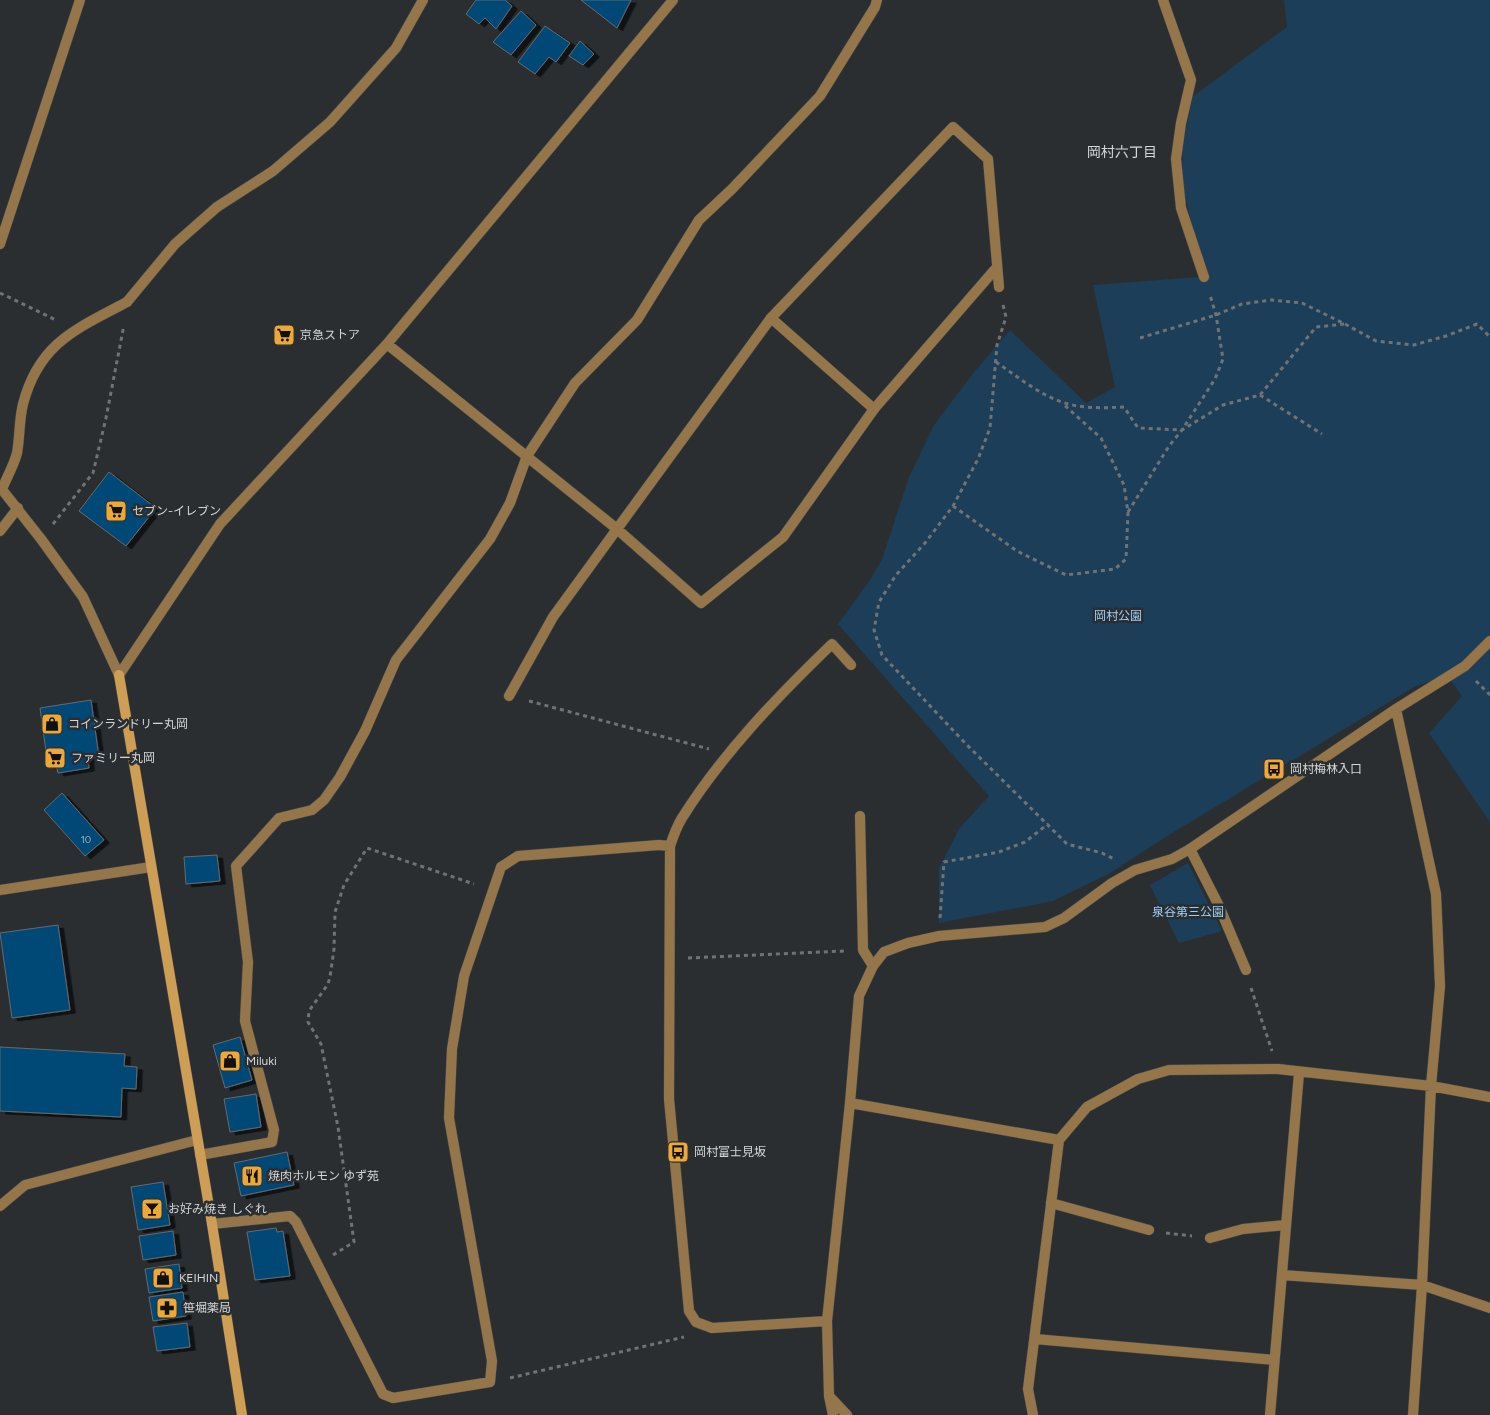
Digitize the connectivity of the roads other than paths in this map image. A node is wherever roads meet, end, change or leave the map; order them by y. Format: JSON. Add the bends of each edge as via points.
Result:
{"nodes":[{"id":1,"x":80,"y":0,"type":"edge"},
{"id":2,"x":423,"y":0,"type":"edge"},
{"id":3,"x":673,"y":0,"type":"edge"},
{"id":4,"x":877,"y":0,"type":"edge"},
{"id":5,"x":1163,"y":0,"type":"edge"},
{"id":6,"x":0,"y":244,"type":"edge"},
{"id":7,"x":997,"y":267,"type":"junction"},
{"id":8,"x":1204,"y":277,"type":"road end"},
{"id":9,"x":999,"y":287,"type":"road end"},
{"id":10,"x":771,"y":318,"type":"junction"},
{"id":11,"x":387,"y":344,"type":"junction"},
{"id":12,"x":874,"y":408,"type":"junction"},
{"id":13,"x":527,"y":456,"type":"junction"},
{"id":14,"x":1,"y":488,"type":"edge"},
{"id":15,"x":18,"y":508,"type":"junction"},
{"id":16,"x":617,"y":529,"type":"junction"},
{"id":17,"x":0,"y":531,"type":"edge"},
{"id":18,"x":1490,"y":641,"type":"edge"},
{"id":19,"x":852,"y":665,"type":"dead end"},
{"id":20,"x":119,"y":675,"type":"junction"},
{"id":21,"x":509,"y":696,"type":"road end"},
{"id":22,"x":1396,"y":709,"type":"junction"},
{"id":23,"x":860,"y":816,"type":"dead end"},
{"id":24,"x":670,"y":846,"type":"junction"},
{"id":25,"x":1190,"y":849,"type":"junction"},
{"id":26,"x":151,"y":867,"type":"junction"},
{"id":27,"x":0,"y":890,"type":"edge"},
{"id":28,"x":873,"y":966,"type":"junction"},
{"id":29,"x":1246,"y":970,"type":"road end"},
{"id":30,"x":1299,"y":1073,"type":"junction"},
{"id":31,"x":1431,"y":1086,"type":"junction"},
{"id":32,"x":1490,"y":1097,"type":"edge"},
{"id":33,"x":850,"y":1103,"type":"junction"},
{"id":34,"x":197,"y":1140,"type":"junction"},
{"id":35,"x":1059,"y":1140,"type":"junction"},
{"id":36,"x":200,"y":1155,"type":"junction"},
{"id":37,"x":1051,"y":1203,"type":"junction"},
{"id":38,"x":0,"y":1206,"type":"edge"},
{"id":39,"x":212,"y":1224,"type":"junction"},
{"id":40,"x":1286,"y":1225,"type":"junction"},
{"id":41,"x":1149,"y":1230,"type":"road end"},
{"id":42,"x":1210,"y":1238,"type":"road end"},
{"id":43,"x":1282,"y":1275,"type":"junction"},
{"id":44,"x":1422,"y":1285,"type":"junction"},
{"id":45,"x":1490,"y":1308,"type":"edge"},
{"id":46,"x":827,"y":1321,"type":"junction"},
{"id":47,"x":1035,"y":1339,"type":"junction"},
{"id":48,"x":1274,"y":1360,"type":"junction"},
{"id":49,"x":829,"y":1396,"type":"junction"},
{"id":50,"x":242,"y":1415,"type":"edge"},
{"id":51,"x":833,"y":1415,"type":"edge"},
{"id":52,"x":847,"y":1415,"type":"edge"},
{"id":53,"x":1034,"y":1415,"type":"edge"},
{"id":54,"x":1270,"y":1415,"type":"edge"},
{"id":55,"x":1414,"y":1415,"type":"edge"}],
"edges":[{"from":1,"to":6,"type":"street"},
{"from":2,"to":14,"type":"street","via":[[396,48],[330,122],[273,171],[216,207],[175,244],[127,302],[75,329],[53,346],[36,368],[23,404],[16,455]]},
{"from":3,"to":11,"type":"street"},
{"from":4,"to":13,"type":"street","via":[[820,96],[699,220],[637,320],[575,383]]},
{"from":5,"to":8,"type":"street","via":[[1191,80],[1176,160],[1181,208]]},
{"from":7,"to":9,"type":"street"},
{"from":7,"to":10,"type":"street","via":[[988,159],[953,127]]},
{"from":7,"to":12,"type":"street"},
{"from":10,"to":12,"type":"street"},
{"from":10,"to":16,"type":"street"},
{"from":11,"to":13,"type":"street"},
{"from":11,"to":20,"type":"street","via":[[220,524]]},
{"from":12,"to":16,"type":"street","via":[[783,537],[701,603]]},
{"from":13,"to":16,"type":"street"},
{"from":13,"to":36,"type":"street","via":[[510,503],[490,539],[396,660],[365,730],[330,792],[312,810],[279,818],[236,866],[248,962],[245,1021],[274,1130],[272,1142]]},
{"from":14,"to":15,"type":"street"},
{"from":15,"to":17,"type":"street"},
{"from":15,"to":20,"type":"street","via":[[83,597]]},
{"from":16,"to":21,"type":"street","via":[[553,617]]},
{"from":18,"to":22,"type":"street","via":[[1465,666]]},
{"from":19,"to":24,"type":"street","via":[[832,644],[797,677],[728,754],[681,819]]},
{"from":20,"to":26,"type":"street"},
{"from":22,"to":25,"type":"street"},
{"from":22,"to":31,"type":"street","via":[[1436,894],[1440,986]]},
{"from":23,"to":28,"type":"street","via":[[863,950]]},
{"from":24,"to":39,"type":"street","via":[[518,856],[500,867],[464,976],[452,1049],[449,1118],[492,1361],[490,1382],[393,1398],[383,1394],[296,1222],[290,1216]]},
{"from":24,"to":46,"type":"street","via":[[669,1099],[689,1311],[696,1322],[712,1328]]},
{"from":25,"to":28,"type":"street","via":[[1172,859],[1135,870],[1064,918],[1045,927],[938,936],[884,952]]},
{"from":25,"to":29,"type":"street"},
{"from":26,"to":27,"type":"street"},
{"from":26,"to":34,"type":"street"},
{"from":28,"to":33,"type":"street","via":[[859,996]]},
{"from":30,"to":31,"type":"street"},
{"from":30,"to":35,"type":"street","via":[[1278,1069],[1170,1070],[1138,1079],[1087,1107]]},
{"from":30,"to":40,"type":"street"},
{"from":31,"to":32,"type":"street"},
{"from":31,"to":44,"type":"street"},
{"from":33,"to":35,"type":"street"},
{"from":33,"to":46,"type":"street"},
{"from":34,"to":36,"type":"street"},
{"from":34,"to":38,"type":"street","via":[[25,1185]]},
{"from":35,"to":37,"type":"street"},
{"from":36,"to":39,"type":"street"},
{"from":37,"to":41,"type":"street"},
{"from":37,"to":47,"type":"street"},
{"from":39,"to":50,"type":"street"},
{"from":40,"to":42,"type":"street","via":[[1243,1229]]},
{"from":40,"to":43,"type":"street"},
{"from":43,"to":44,"type":"street"},
{"from":43,"to":48,"type":"street"},
{"from":44,"to":45,"type":"street"},
{"from":44,"to":55,"type":"street"},
{"from":46,"to":49,"type":"street"},
{"from":47,"to":48,"type":"street"},
{"from":47,"to":53,"type":"street","via":[[1028,1389]]},
{"from":48,"to":54,"type":"street"},
{"from":49,"to":51,"type":"street"},
{"from":49,"to":52,"type":"street"}]}
